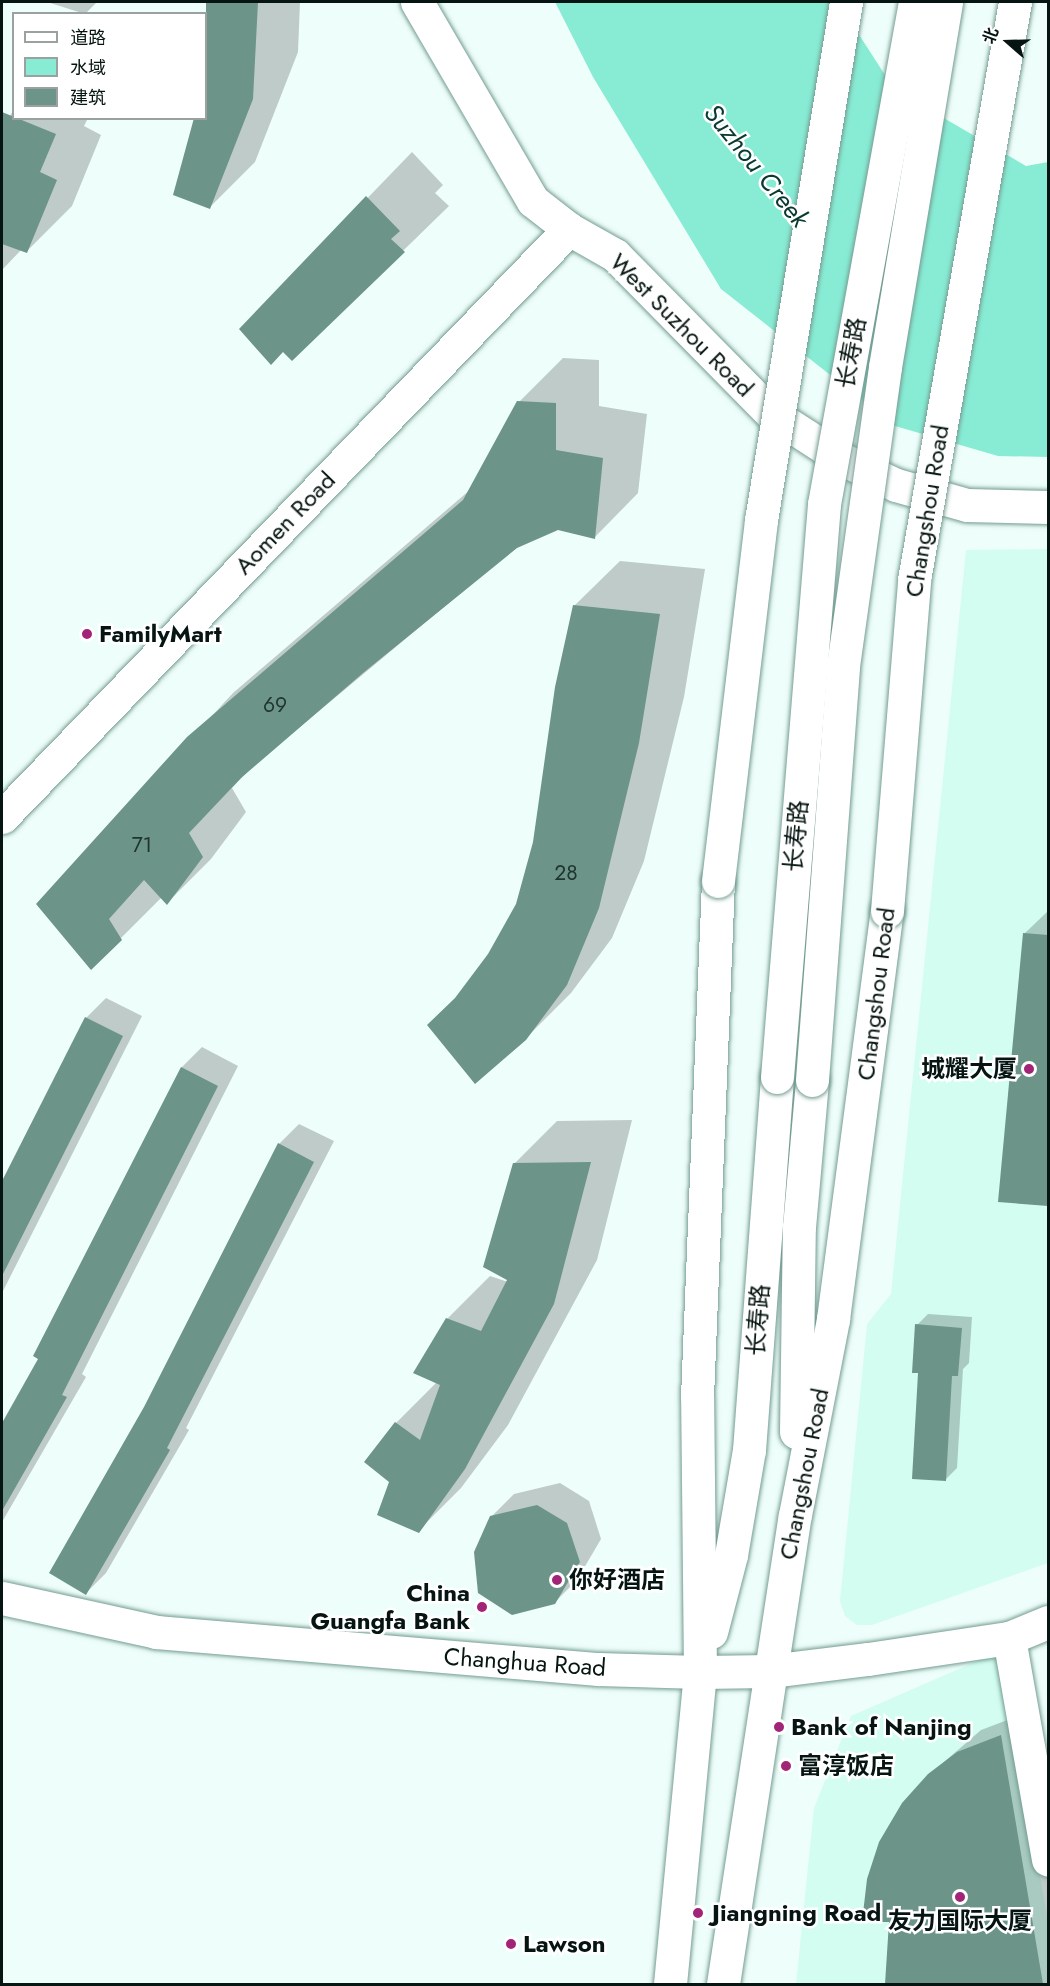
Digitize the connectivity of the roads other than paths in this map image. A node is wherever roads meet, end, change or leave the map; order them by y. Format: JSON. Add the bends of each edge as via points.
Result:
{"nodes":[{"id":1,"x":417,"y":2,"type":"edge"},
{"id":2,"x":846,"y":2,"type":"edge"},
{"id":3,"x":915,"y":2,"type":"edge"},
{"id":4,"x":946,"y":2,"type":"edge"},
{"id":5,"x":1015,"y":2,"type":"edge"},
{"id":6,"x":569,"y":229,"type":"junction"},
{"id":7,"x":1048,"y":507,"type":"edge"},
{"id":8,"x":2,"y":818,"type":"edge"},
{"id":9,"x":795,"y":1515,"type":"junction"},
{"id":10,"x":2,"y":1598,"type":"edge"},
{"id":11,"x":1048,"y":1622,"type":"edge"},
{"id":12,"x":1009,"y":1638,"type":"junction"},
{"id":13,"x":770,"y":1671,"type":"junction"},
{"id":14,"x":700,"y":1672,"type":"junction"},
{"id":15,"x":1048,"y":1860,"type":"edge"},
{"id":16,"x":670,"y":1984,"type":"edge"},
{"id":17,"x":723,"y":1984,"type":"edge"}],
"edges":[{"from":1,"to":6,"type":"main road","name":"West Suzhou Road","via":[[520,182],[533,201]]},
{"from":2,"to":14,"type":"main road","bridge":true,"via":[[761,520],[718,880],[697,1396]]},
{"from":3,"to":14,"type":"main road","name":"长寿路","bridge":true,"via":[[824,504],[749,1450],[731,1555]]},
{"from":4,"to":9,"type":"main road","name":"长寿路","bridge":true,"via":[[885,368],[843,666],[799,1227]]},
{"from":5,"to":9,"type":"main road","name":"Changshou Road","bridge":true,"via":[[914,580],[887,911],[833,1319]]},
{"from":6,"to":7,"type":"main road","name":"West Suzhou Road","via":[[628,267],[771,413],[843,459],[896,485],[967,505]]},
{"from":6,"to":8,"type":"main road","name":"Aomen Road"},
{"from":9,"to":13,"type":"main road","name":"Changshou Road"},
{"from":10,"to":14,"type":"main road","name":"Changhua Road","via":[[156,1632],[598,1669]]},
{"from":11,"to":12,"type":"main road","name":"Changhua Road"},
{"from":12,"to":13,"type":"main road","name":"Changhua Road"},
{"from":12,"to":15,"type":"main road"},
{"from":13,"to":14,"type":"main road","name":"Changhua Road"},
{"from":13,"to":17,"type":"main road","name":"Changshou Road"},
{"from":14,"to":16,"type":"main road"}]}
